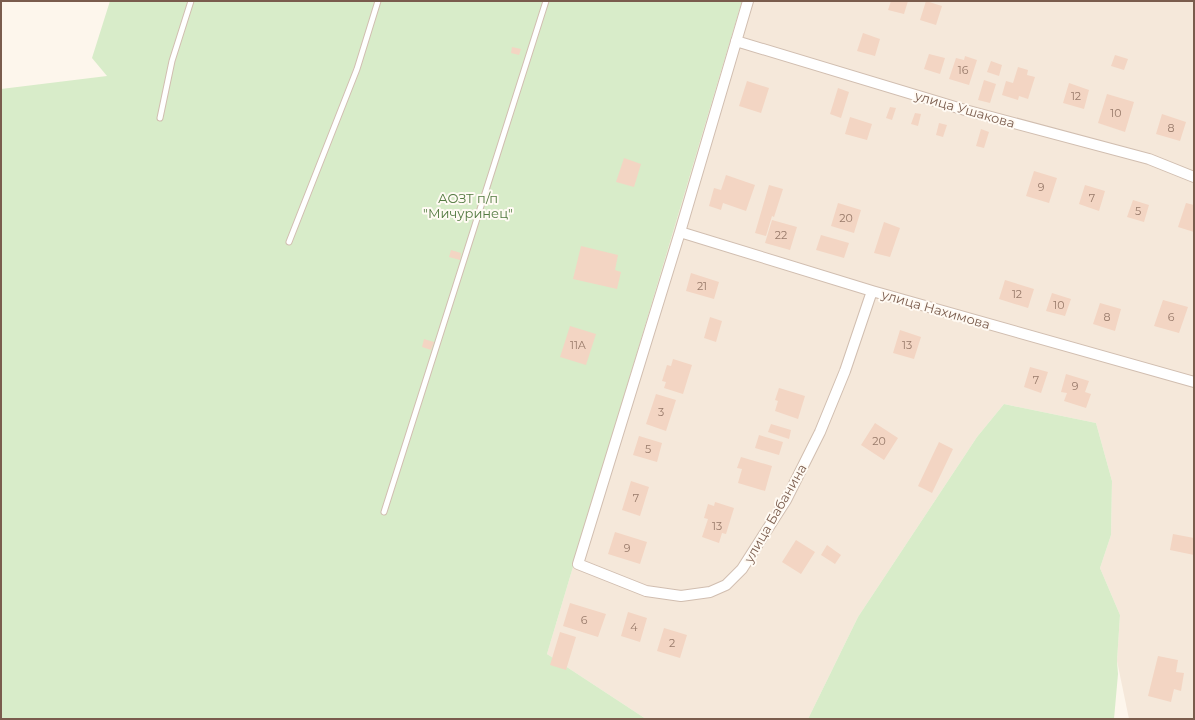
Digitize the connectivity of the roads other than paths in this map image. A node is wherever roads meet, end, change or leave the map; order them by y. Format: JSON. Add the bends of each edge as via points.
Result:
{"nodes":[{"id":1,"x":191,"y":1,"type":"edge"},
{"id":2,"x":378,"y":1,"type":"edge"},
{"id":3,"x":546,"y":1,"type":"edge"},
{"id":4,"x":748,"y":1,"type":"edge"},
{"id":5,"x":736,"y":41,"type":"junction"},
{"id":6,"x":160,"y":118,"type":"dead end"},
{"id":7,"x":1194,"y":177,"type":"edge"},
{"id":8,"x":680,"y":232,"type":"junction"},
{"id":9,"x":289,"y":242,"type":"dead end"},
{"id":10,"x":872,"y":291,"type":"junction"},
{"id":11,"x":1194,"y":382,"type":"edge"},
{"id":12,"x":384,"y":512,"type":"dead end"}],
"edges":[{"from":1,"to":6,"type":"lane","via":[[172,61]]},
{"from":2,"to":9,"type":"lane","via":[[357,69]]},
{"from":3,"to":12,"type":"lane"},
{"from":4,"to":5,"type":"street"},
{"from":5,"to":7,"type":"street","name":"улица Ушакова","via":[[965,110],[1149,160]]},
{"from":5,"to":8,"type":"street"},
{"from":8,"to":10,"type":"street","name":"улица Нахимова"},
{"from":8,"to":10,"type":"street","name":"улица Бабанина","via":[[578,564],[646,591],[681,596],[710,592],[726,585],[742,569],[786,500],[820,432],[845,371]]},
{"from":10,"to":11,"type":"street","name":"улица Нахимова"}]}
